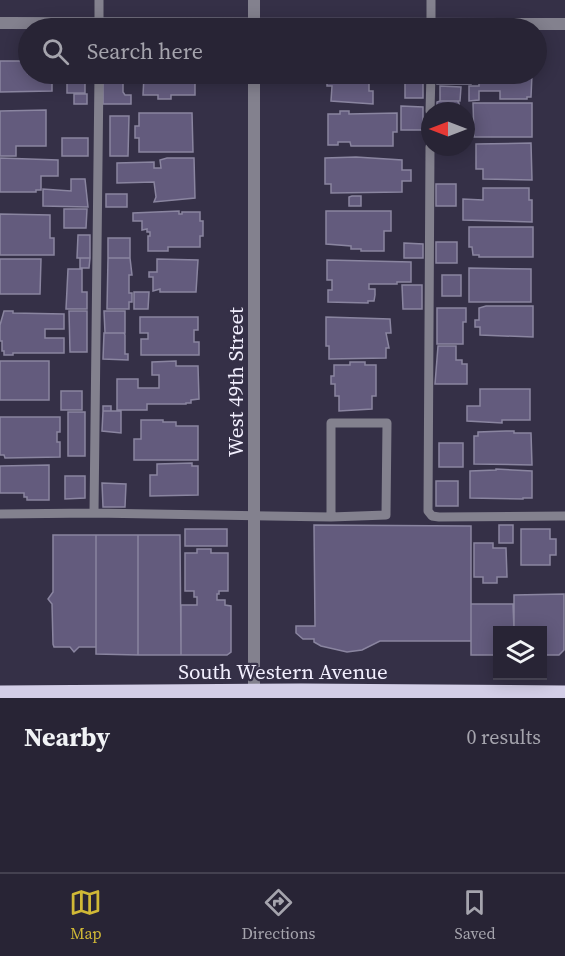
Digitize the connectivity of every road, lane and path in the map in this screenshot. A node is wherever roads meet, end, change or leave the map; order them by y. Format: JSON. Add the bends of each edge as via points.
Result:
{"nodes":[{"id":1,"x":99,"y":0,"type":"edge"},
{"id":2,"x":254,"y":0,"type":"edge"},
{"id":3,"x":431,"y":0,"type":"edge"},
{"id":4,"x":99,"y":18,"type":"edge"},
{"id":5,"x":254,"y":18,"type":"edge"},
{"id":6,"x":431,"y":18,"type":"edge"},
{"id":7,"x":0,"y":23,"type":"edge"},
{"id":8,"x":18,"y":24,"type":"edge"},
{"id":9,"x":547,"y":24,"type":"edge"},
{"id":10,"x":565,"y":24,"type":"edge"},
{"id":11,"x":99,"y":84,"type":"edge"},
{"id":12,"x":254,"y":84,"type":"edge"},
{"id":13,"x":431,"y":84,"type":"edge"},
{"id":14,"x":430,"y":102,"type":"edge"},
{"id":15,"x":430,"y":156,"type":"edge"},
{"id":16,"x":94,"y":513,"type":"junction"},
{"id":17,"x":0,"y":514,"type":"edge"},
{"id":18,"x":565,"y":516,"type":"edge"},
{"id":19,"x":254,"y":517,"type":"junction"},
{"id":20,"x":331,"y":517,"type":"junction"},
{"id":21,"x":254,"y":692,"type":"junction"},
{"id":22,"x":0,"y":693,"type":"edge"},
{"id":23,"x":565,"y":693,"type":"edge"},
{"id":24,"x":301,"y":695,"type":"edge"},
{"id":25,"x":416,"y":695,"type":"edge"}],
"edges":[{"from":1,"to":4,"type":"lane"},
{"from":2,"to":5,"type":"street"},
{"from":3,"to":6,"type":"lane"},
{"from":7,"to":8,"type":"street"},
{"from":9,"to":10,"type":"street"},
{"from":11,"to":16,"type":"lane"},
{"from":12,"to":19,"type":"street","name":"West 49th Street"},
{"from":13,"to":14,"type":"lane"},
{"from":15,"to":18,"type":"lane","via":[[428,511],[439,517]]},
{"from":16,"to":17,"type":"lane"},
{"from":16,"to":19,"type":"lane"},
{"from":19,"to":20,"type":"lane"},
{"from":19,"to":21,"type":"street","name":"West 49th Street"},
{"from":20,"to":20,"type":"lane","via":[[331,423],[387,423],[386,515]]},
{"from":21,"to":22,"type":"main road","name":"South Western Avenue"},
{"from":21,"to":24,"type":"main road","name":"South Western Avenue"},
{"from":23,"to":25,"type":"main road","name":"South Western Avenue"},
{"from":24,"to":25,"type":"main road","name":"South Western Avenue"}]}
